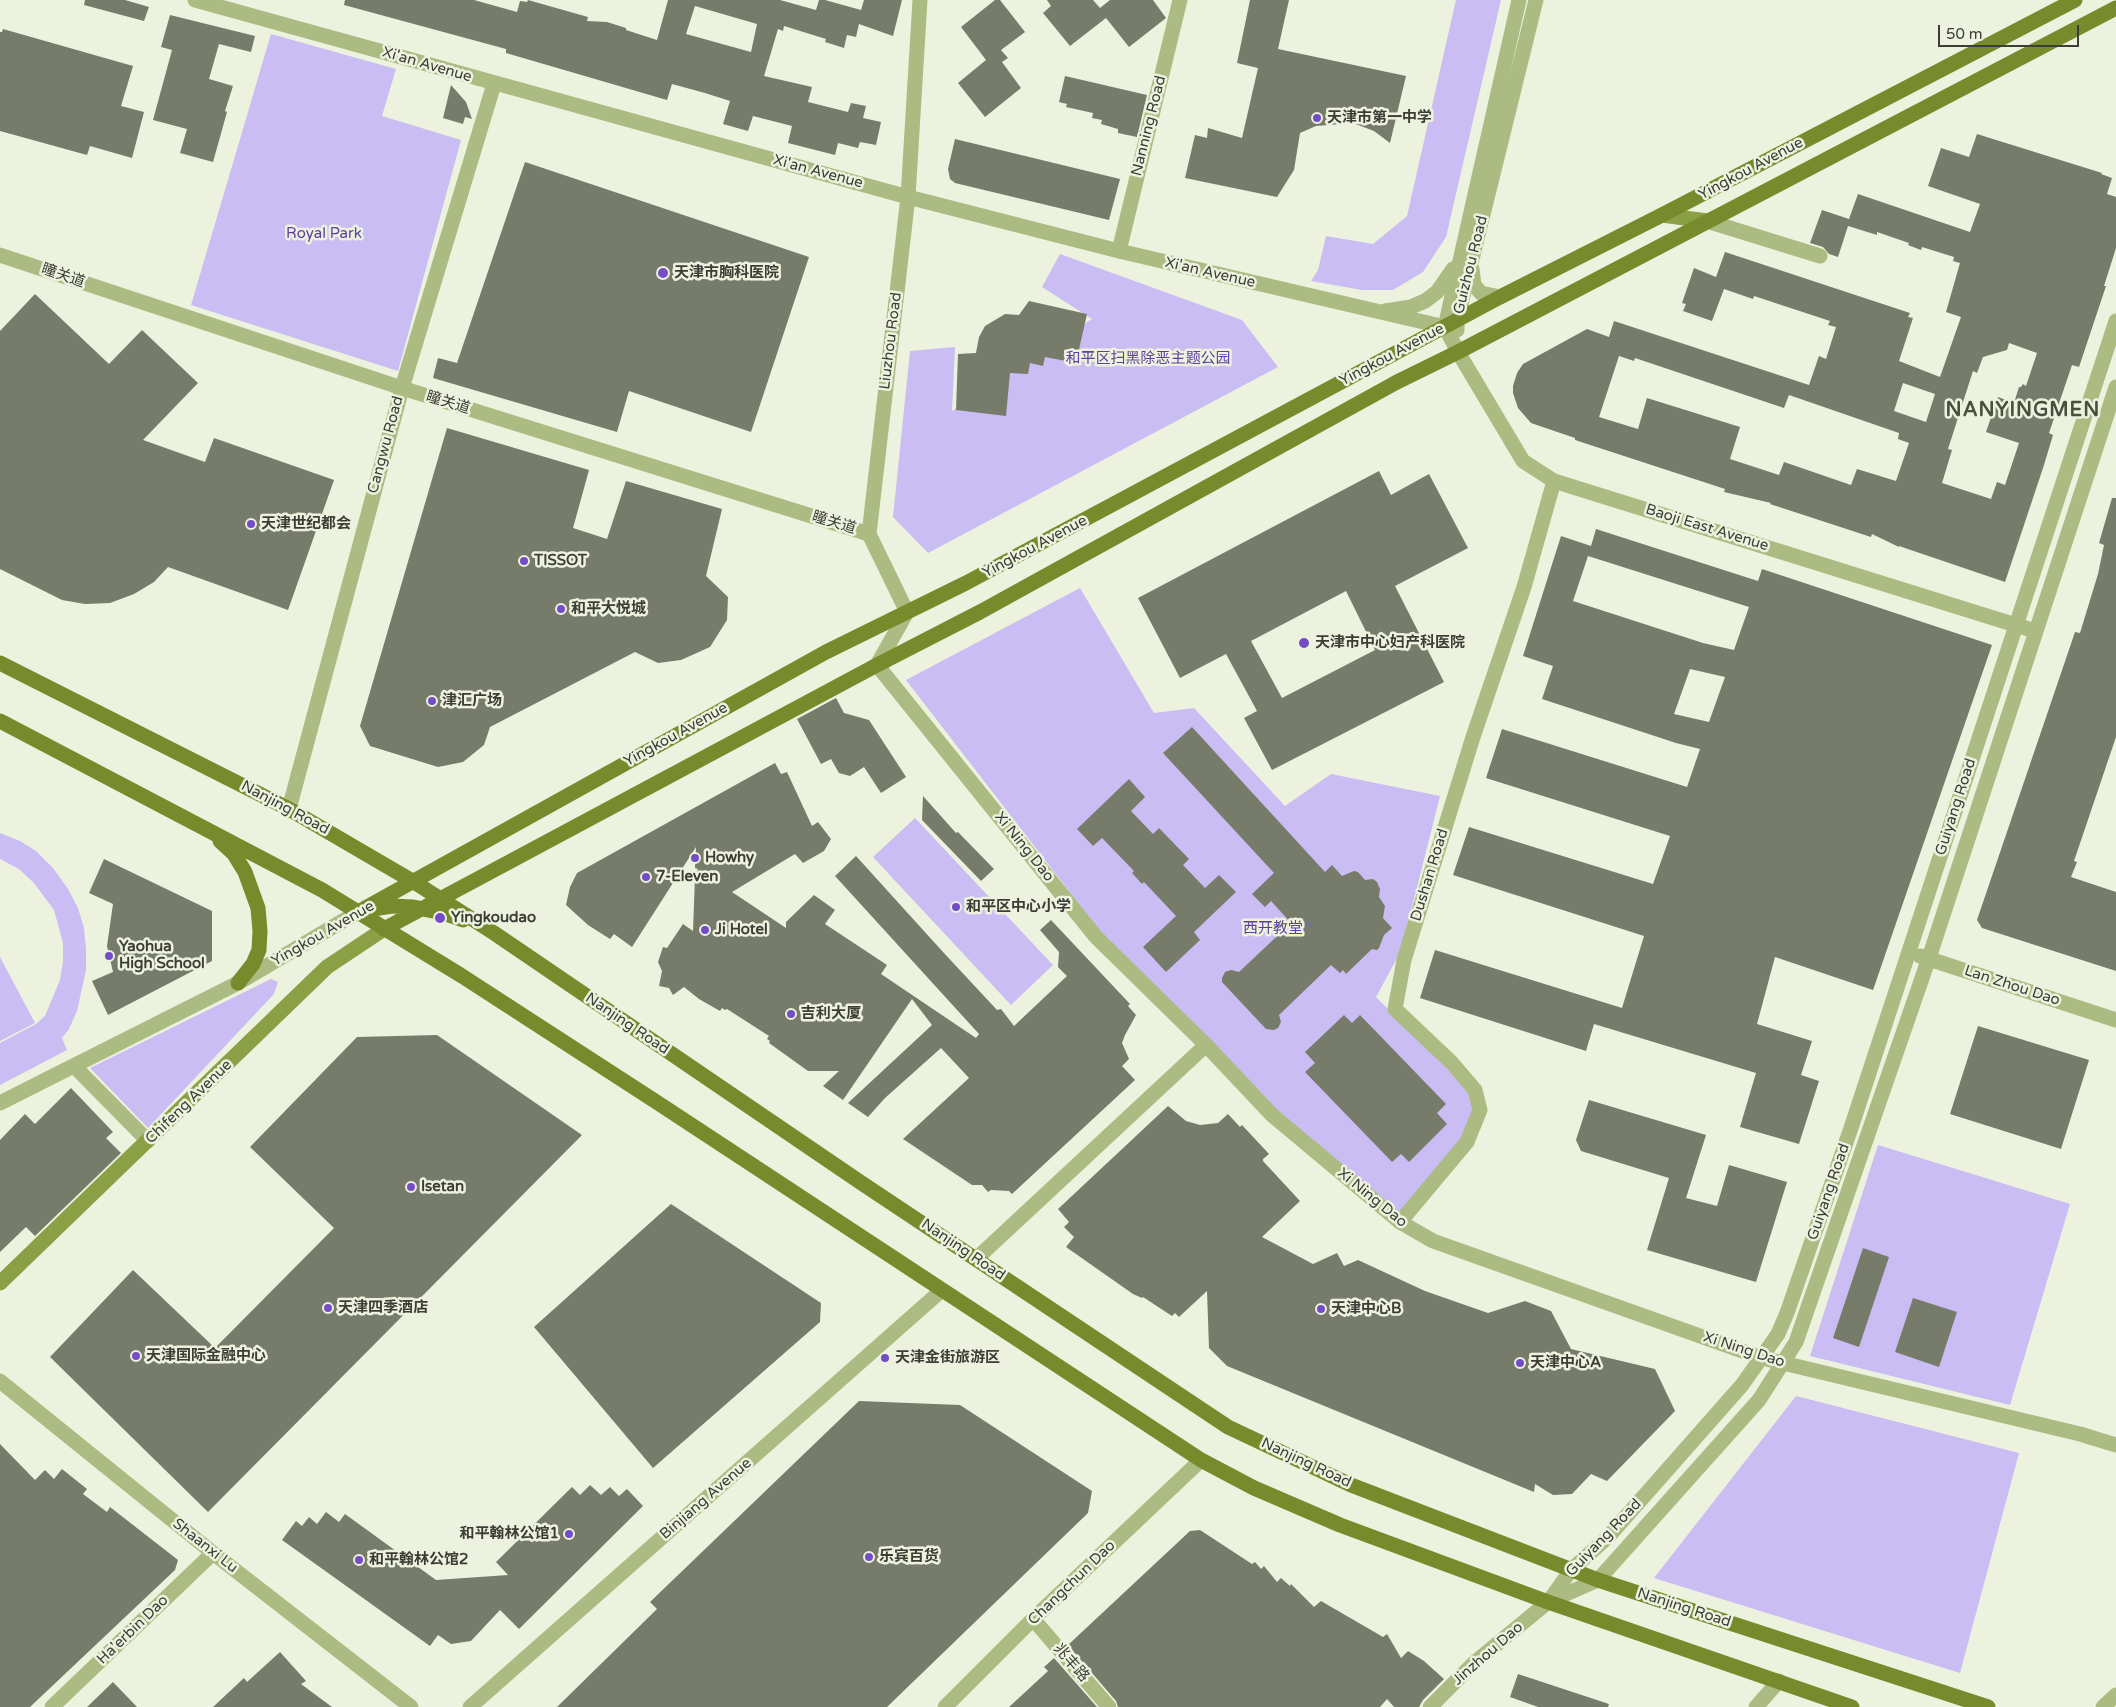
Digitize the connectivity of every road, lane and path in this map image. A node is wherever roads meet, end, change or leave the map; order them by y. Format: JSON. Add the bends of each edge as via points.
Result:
{"nodes":[{"id":1,"x":195,"y":0,"type":"edge"},
{"id":2,"x":920,"y":0,"type":"edge"},
{"id":3,"x":1180,"y":0,"type":"edge"},
{"id":4,"x":1520,"y":0,"type":"edge"},
{"id":5,"x":1536,"y":0,"type":"edge"},
{"id":6,"x":2075,"y":0,"type":"edge"},
{"id":7,"x":2116,"y":8,"type":"edge"},
{"id":8,"x":494,"y":84,"type":"junction"},
{"id":9,"x":908,"y":197,"type":"junction"},
{"id":10,"x":1662,"y":215,"type":"junction"},
{"id":11,"x":1706,"y":221,"type":"junction"},
{"id":12,"x":1119,"y":251,"type":"junction"},
{"id":13,"x":0,"y":255,"type":"edge"},
{"id":14,"x":1820,"y":256,"type":"dead end"},
{"id":15,"x":1466,"y":258,"type":"junction"},
{"id":16,"x":1500,"y":297,"type":"junction"},
{"id":17,"x":1377,"y":312,"type":"junction"},
{"id":18,"x":2116,"y":321,"type":"edge"},
{"id":19,"x":1451,"y":324,"type":"junction"},
{"id":20,"x":1458,"y":352,"type":"junction"},
{"id":21,"x":2116,"y":387,"type":"edge"},
{"id":22,"x":402,"y":388,"type":"junction"},
{"id":23,"x":1554,"y":481,"type":"junction"},
{"id":24,"x":869,"y":534,"type":"junction"},
{"id":25,"x":907,"y":612,"type":"junction"},
{"id":26,"x":2017,"y":624,"type":"junction"},
{"id":27,"x":2035,"y":631,"type":"junction"},
{"id":28,"x":0,"y":663,"type":"edge"},
{"id":29,"x":877,"y":665,"type":"junction"},
{"id":30,"x":0,"y":721,"type":"edge"},
{"id":31,"x":289,"y":808,"type":"junction"},
{"id":32,"x":208,"y":829,"type":"junction"},
{"id":33,"x":414,"y":882,"type":"junction"},
{"id":34,"x":440,"y":899,"type":"junction"},
{"id":35,"x":422,"y":909,"type":"junction"},
{"id":36,"x":358,"y":912,"type":"junction"},
{"id":37,"x":384,"y":929,"type":"junction"},
{"id":38,"x":494,"y":933,"type":"junction"},
{"id":39,"x":1908,"y":952,"type":"junction"},
{"id":40,"x":1929,"y":958,"type":"junction"},
{"id":41,"x":238,"y":983,"type":"junction"},
{"id":42,"x":2116,"y":1020,"type":"edge"},
{"id":43,"x":1206,"y":1045,"type":"junction"},
{"id":44,"x":74,"y":1066,"type":"junction"},
{"id":45,"x":0,"y":1103,"type":"edge"},
{"id":46,"x":148,"y":1141,"type":"junction"},
{"id":47,"x":1400,"y":1222,"type":"junction"},
{"id":48,"x":976,"y":1259,"type":"junction"},
{"id":49,"x":0,"y":1283,"type":"edge"},
{"id":50,"x":942,"y":1290,"type":"junction"},
{"id":51,"x":1762,"y":1358,"type":"junction"},
{"id":52,"x":1784,"y":1364,"type":"junction"},
{"id":53,"x":0,"y":1382,"type":"edge"},
{"id":54,"x":2116,"y":1445,"type":"edge"},
{"id":55,"x":1201,"y":1460,"type":"junction"},
{"id":56,"x":213,"y":1553,"type":"junction"},
{"id":57,"x":1571,"y":1570,"type":"junction"},
{"id":58,"x":1598,"y":1580,"type":"junction"},
{"id":59,"x":1548,"y":1602,"type":"junction"},
{"id":60,"x":1033,"y":1620,"type":"junction"},
{"id":61,"x":1779,"y":1681,"type":"junction"},
{"id":62,"x":2116,"y":1695,"type":"edge"},
{"id":63,"x":52,"y":1707,"type":"edge"},
{"id":64,"x":411,"y":1707,"type":"edge"},
{"id":65,"x":470,"y":1707,"type":"edge"},
{"id":66,"x":945,"y":1707,"type":"edge"},
{"id":67,"x":1109,"y":1707,"type":"edge"},
{"id":68,"x":1430,"y":1707,"type":"edge"},
{"id":69,"x":1756,"y":1707,"type":"edge"},
{"id":70,"x":1852,"y":1707,"type":"edge"},
{"id":71,"x":1988,"y":1707,"type":"edge"},
{"id":72,"x":2103,"y":1707,"type":"edge"}],
"edges":[{"from":1,"to":8,"type":"street","name":"Xi'an Avenue"},
{"from":2,"to":9,"type":"street","name":"Liuzhou Road"},
{"from":3,"to":12,"type":"street","name":"Nanning Road"},
{"from":4,"to":15,"type":"street","name":"Guizhou Road"},
{"from":5,"to":15,"type":"street","name":"Guizhou Road"},
{"from":6,"to":10,"type":"main road","name":"Yingkou Avenue"},
{"from":7,"to":11,"type":"main road","name":"Yingkou Avenue"},
{"from":8,"to":9,"type":"street","name":"Xi'an Avenue"},
{"from":8,"to":22,"type":"street","name":"Cangwu Road"},
{"from":9,"to":12,"type":"street","name":"Xi'an Avenue"},
{"from":9,"to":24,"type":"street","name":"Liuzhou Road"},
{"from":10,"to":11,"type":"main road"},
{"from":10,"to":16,"type":"main road","name":"Yingkou Avenue"},
{"from":11,"to":14,"type":"street"},
{"from":11,"to":20,"type":"main road","name":"Yingkou Avenue"},
{"from":12,"to":17,"type":"street","name":"Xi'an Avenue"},
{"from":13,"to":22,"type":"street","name":"瞳关道"},
{"from":15,"to":16,"type":"street","via":[[1474,285],[1480,293]]},
{"from":15,"to":17,"type":"street","via":[[1425,301],[1411,307]]},
{"from":15,"to":19,"type":"street","name":"Guizhou Road"},
{"from":16,"to":19,"type":"main road","name":"Yingkou Avenue"},
{"from":17,"to":19,"type":"street","name":"Xi'an Avenue"},
{"from":18,"to":26,"type":"street","name":"Guiyang Road"},
{"from":19,"to":20,"type":"street","name":"Guizhou Road"},
{"from":19,"to":25,"type":"main road","name":"Yingkou Avenue"},
{"from":20,"to":23,"type":"street","name":"Baoji East Avenue","via":[[1523,461]]},
{"from":20,"to":29,"type":"main road","name":"Yingkou Avenue","via":[[1397,382],[980,612]]},
{"from":21,"to":27,"type":"street","name":"Guiyang Road"},
{"from":22,"to":24,"type":"street","name":"瞳关道"},
{"from":22,"to":31,"type":"street","name":"Cangwu Road"},
{"from":23,"to":26,"type":"street","name":"Baoji East Avenue"},
{"from":23,"to":47,"type":"street","name":"Dushan Road","via":[[1524,587],[1473,737],[1404,960],[1395,1010],[1452,1063],[1475,1090],[1480,1110],[1468,1142]]},
{"from":24,"to":25,"type":"street"},
{"from":25,"to":29,"type":"street"},
{"from":25,"to":33,"type":"main road","name":"Yingkou Avenue","via":[[826,652]]},
{"from":26,"to":27,"type":"street","name":"Baoji East Avenue"},
{"from":26,"to":39,"type":"street","name":"Guiyang Road"},
{"from":27,"to":40,"type":"street","name":"Guiyang Road"},
{"from":28,"to":31,"type":"main road","name":"Nanjing Road"},
{"from":29,"to":34,"type":"main road","name":"Yingkou Avenue"},
{"from":29,"to":43,"type":"street","name":"Xi Ning Dao","via":[[1096,937]]},
{"from":30,"to":32,"type":"main road"},
{"from":31,"to":33,"type":"main road","name":"Nanjing Road"},
{"from":32,"to":36,"type":"main road"},
{"from":32,"to":41,"type":"main road","via":[[234,854],[258,908],[259,950]]},
{"from":33,"to":34,"type":"main road","name":"Nanjing Road"},
{"from":33,"to":36,"type":"main road","name":"Yingkou Avenue"},
{"from":34,"to":35,"type":"main road","name":"Yingkou Avenue"},
{"from":34,"to":38,"type":"main road","name":"Nanjing Road"},
{"from":35,"to":36,"type":"main road","via":[[392,906]]},
{"from":35,"to":37,"type":"main road","name":"Yingkou Avenue"},
{"from":35,"to":38,"type":"main road","via":[[456,917]]},
{"from":36,"to":37,"type":"main road"},
{"from":36,"to":41,"type":"street","name":"Yingkou Avenue"},
{"from":37,"to":46,"type":"main road","name":"Chifeng Avenue","via":[[327,967]]},
{"from":37,"to":50,"type":"main road","via":[[462,976]]},
{"from":38,"to":48,"type":"main road","name":"Nanjing Road"},
{"from":39,"to":40,"type":"street","name":"Lan Zhou Dao"},
{"from":39,"to":51,"type":"street","name":"Guiyang Road","via":[[1787,1313]]},
{"from":40,"to":42,"type":"street","name":"Lan Zhou Dao"},
{"from":40,"to":52,"type":"street","name":"Guiyang Road","via":[[1803,1324]]},
{"from":41,"to":44,"type":"street","name":"Yingkou Avenue"},
{"from":43,"to":47,"type":"street","name":"Xi Ning Dao","via":[[1272,1115]]},
{"from":43,"to":48,"type":"street"},
{"from":44,"to":45,"type":"street","name":"Yingkou Avenue"},
{"from":44,"to":46,"type":"street"},
{"from":46,"to":49,"type":"main road","name":"Chifeng Avenue"},
{"from":47,"to":51,"type":"street","name":"Xi Ning Dao","via":[[1433,1241]]},
{"from":48,"to":57,"type":"main road","name":"Nanjing Road","via":[[1228,1427],[1351,1485]]},
{"from":50,"to":55,"type":"main road"},
{"from":50,"to":65,"type":"street","name":"Binjiang Avenue"},
{"from":51,"to":52,"type":"street","name":"Xi Ning Dao"},
{"from":51,"to":57,"type":"street","name":"Guiyang Road","via":[[1742,1385],[1608,1536]]},
{"from":52,"to":54,"type":"street","name":"Xi Ning Dao"},
{"from":52,"to":58,"type":"street","name":"Guiyang Road","via":[[1759,1400]]},
{"from":53,"to":56,"type":"street","name":"Shaanxi Lu"},
{"from":55,"to":59,"type":"main road","via":[[1254,1488],[1340,1525]]},
{"from":55,"to":60,"type":"street","name":"Changchun Dao"},
{"from":56,"to":63,"type":"street","name":"Ha'erbin Dao"},
{"from":56,"to":64,"type":"street","name":"Shaanxi Lu"},
{"from":57,"to":58,"type":"main road","name":"Nanjing Road"},
{"from":57,"to":59,"type":"street","name":"Guiyang Road"},
{"from":58,"to":59,"type":"street","name":"Guiyang Road"},
{"from":58,"to":71,"type":"main road","name":"Nanjing Road"},
{"from":59,"to":61,"type":"main road"},
{"from":59,"to":68,"type":"street","name":"Jinzhou Dao","via":[[1474,1663]]},
{"from":60,"to":66,"type":"street","name":"Changchun Dao"},
{"from":60,"to":67,"type":"street","name":"兆丰路"},
{"from":61,"to":69,"type":"street"},
{"from":61,"to":70,"type":"main road"},
{"from":62,"to":72,"type":"street"}]}
